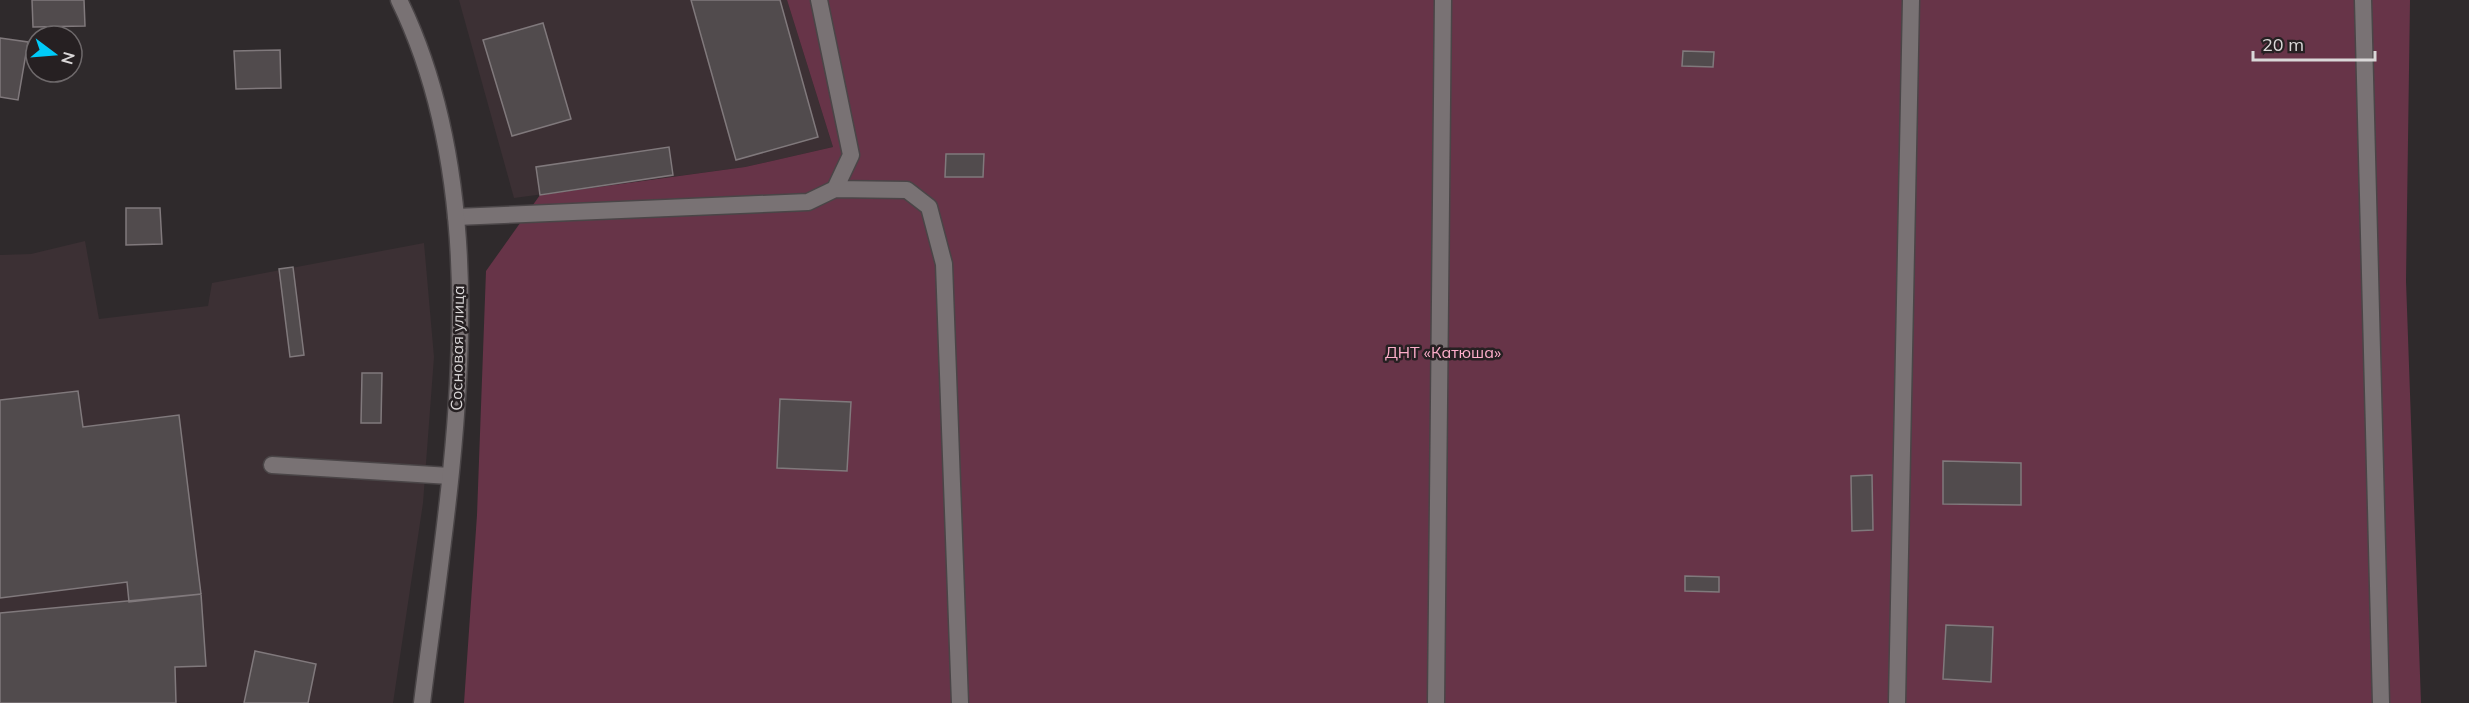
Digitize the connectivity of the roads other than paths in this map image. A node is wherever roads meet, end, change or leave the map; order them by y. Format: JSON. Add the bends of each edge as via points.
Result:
{"nodes":[{"id":1,"x":399,"y":0,"type":"edge"},
{"id":2,"x":819,"y":0,"type":"edge"},
{"id":3,"x":1443,"y":0,"type":"edge"},
{"id":4,"x":1911,"y":0,"type":"edge"},
{"id":5,"x":2363,"y":0,"type":"edge"},
{"id":6,"x":835,"y":189,"type":"junction"},
{"id":7,"x":456,"y":217,"type":"junction"},
{"id":8,"x":272,"y":465,"type":"dead end"},
{"id":9,"x":450,"y":476,"type":"junction"},
{"id":10,"x":422,"y":703,"type":"edge"},
{"id":11,"x":960,"y":703,"type":"edge"},
{"id":12,"x":1436,"y":703,"type":"edge"},
{"id":13,"x":1898,"y":703,"type":"edge"},
{"id":14,"x":2381,"y":703,"type":"edge"}],
"edges":[{"from":1,"to":7,"type":"street","name":"Сосновая улица","via":[[418,38],[443,127]]},
{"from":2,"to":6,"type":"street","via":[[851,155]]},
{"from":3,"to":12,"type":"street"},
{"from":4,"to":13,"type":"street"},
{"from":5,"to":14,"type":"street"},
{"from":6,"to":7,"type":"street","via":[[808,202]]},
{"from":6,"to":11,"type":"street","via":[[907,190],[929,207],[944,264]]},
{"from":7,"to":9,"type":"street","name":"Сосновая улица","via":[[461,309]]},
{"from":8,"to":9,"type":"street"},
{"from":9,"to":10,"type":"street","name":"Сосновая улица"}]}
